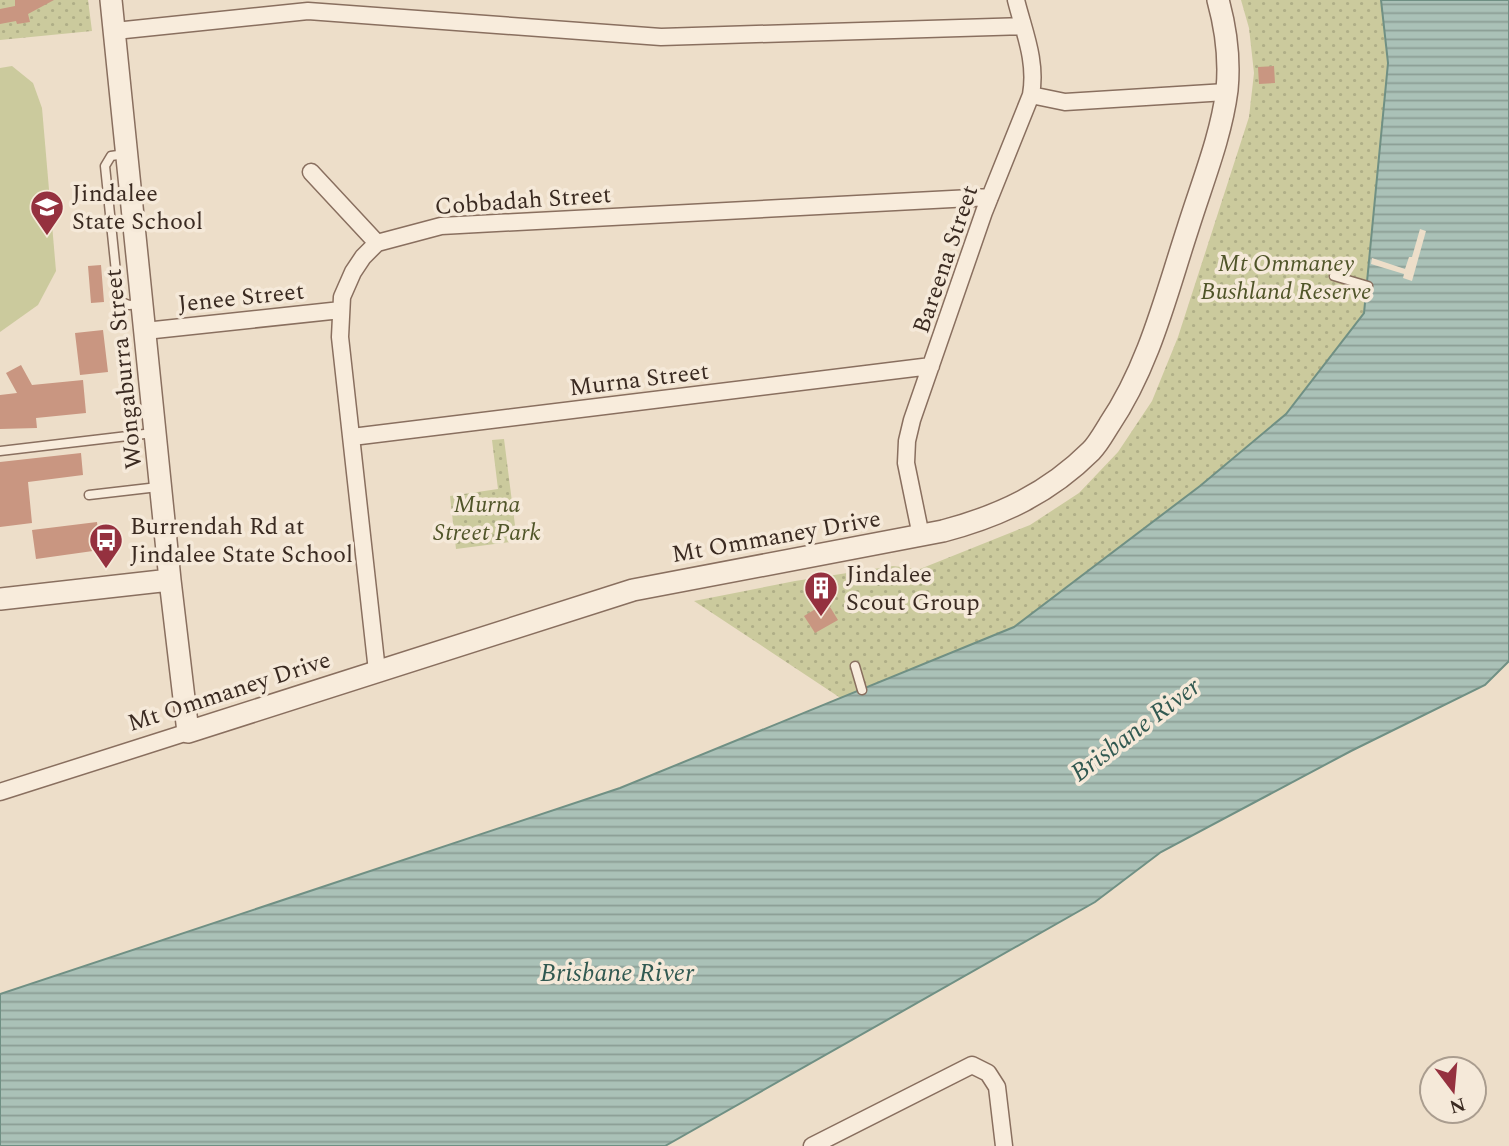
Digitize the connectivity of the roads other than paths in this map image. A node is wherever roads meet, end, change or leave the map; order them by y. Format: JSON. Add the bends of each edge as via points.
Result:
{"nodes":[{"id":1,"x":111,"y":0,"type":"edge"},
{"id":2,"x":1016,"y":0,"type":"edge"},
{"id":3,"x":1218,"y":0,"type":"edge"},
{"id":4,"x":307,"y":6,"type":"edge"},
{"id":5,"x":1023,"y":26,"type":"junction"},
{"id":6,"x":115,"y":31,"type":"junction"},
{"id":7,"x":1226,"y":92,"type":"junction"},
{"id":8,"x":1031,"y":95,"type":"junction"},
{"id":9,"x":311,"y":173,"type":"dead end"},
{"id":10,"x":990,"y":197,"type":"junction"},
{"id":11,"x":377,"y":243,"type":"junction"},
{"id":12,"x":1334,"y":276,"type":"dead end"},
{"id":13,"x":1368,"y":286,"type":"dead end"},
{"id":14,"x":341,"y":310,"type":"junction"},
{"id":15,"x":145,"y":331,"type":"junction"},
{"id":16,"x":932,"y":366,"type":"junction"},
{"id":17,"x":155,"y":433,"type":"junction"},
{"id":18,"x":352,"y":437,"type":"junction"},
{"id":19,"x":0,"y":451,"type":"edge"},
{"id":20,"x":161,"y":486,"type":"junction"},
{"id":21,"x":89,"y":495,"type":"dead end"},
{"id":22,"x":921,"y":536,"type":"junction"},
{"id":23,"x":170,"y":580,"type":"junction"},
{"id":24,"x":0,"y":599,"type":"edge"},
{"id":25,"x":855,"y":666,"type":"dead end"},
{"id":26,"x":377,"y":671,"type":"junction"},
{"id":27,"x":862,"y":690,"type":"dead end"},
{"id":28,"x":188,"y":732,"type":"junction"},
{"id":29,"x":0,"y":792,"type":"edge"},
{"id":30,"x":812,"y":1146,"type":"edge"},
{"id":31,"x":1004,"y":1146,"type":"edge"}],
"edges":[{"from":1,"to":6,"type":"street","name":"Wongaburra Street"},
{"from":2,"to":5,"type":"street","name":"Bareena Street"},
{"from":3,"to":7,"type":"street","name":"Mt Ommaney Drive","via":[[1229,65]]},
{"from":4,"to":5,"type":"street","via":[[661,37]]},
{"from":4,"to":6,"type":"street"},
{"from":5,"to":8,"type":"street","name":"Bareena Street","via":[[1033,61]]},
{"from":6,"to":15,"type":"street","name":"Wongaburra Street"},
{"from":7,"to":8,"type":"street","via":[[1065,102]]},
{"from":7,"to":22,"type":"street","name":"Mt Ommaney Drive","via":[[1218,133],[1150,345],[1129,396],[1093,450],[1047,488],[1013,508],[983,521]]},
{"from":8,"to":10,"type":"street","name":"Bareena Street"},
{"from":9,"to":11,"type":"street"},
{"from":10,"to":11,"type":"street","name":"Cobbadah Street","via":[[441,226]]},
{"from":10,"to":16,"type":"street","name":"Bareena Street"},
{"from":11,"to":14,"type":"street","via":[[353,272]]},
{"from":12,"to":13,"type":"lane"},
{"from":14,"to":15,"type":"street","name":"Jenee Street"},
{"from":14,"to":18,"type":"street"},
{"from":15,"to":17,"type":"street","name":"Wongaburra Street"},
{"from":16,"to":18,"type":"street","name":"Murna Street"},
{"from":16,"to":22,"type":"street","name":"Bareena Street","via":[[907,441],[906,463]]},
{"from":17,"to":19,"type":"lane"},
{"from":17,"to":20,"type":"street","name":"Wongaburra Street"},
{"from":18,"to":26,"type":"street"},
{"from":20,"to":21,"type":"lane"},
{"from":20,"to":23,"type":"street","name":"Wongaburra Street"},
{"from":22,"to":26,"type":"street","name":"Mt Ommaney Drive","via":[[633,590]]},
{"from":23,"to":24,"type":"street"},
{"from":23,"to":28,"type":"street","name":"Wongaburra Street"},
{"from":25,"to":27,"type":"lane"},
{"from":26,"to":28,"type":"street","name":"Mt Ommaney Drive"},
{"from":28,"to":29,"type":"street","name":"Mt Ommaney Drive"},
{"from":30,"to":31,"type":"street","via":[[972,1065],[988,1073],[997,1087]]}]}
